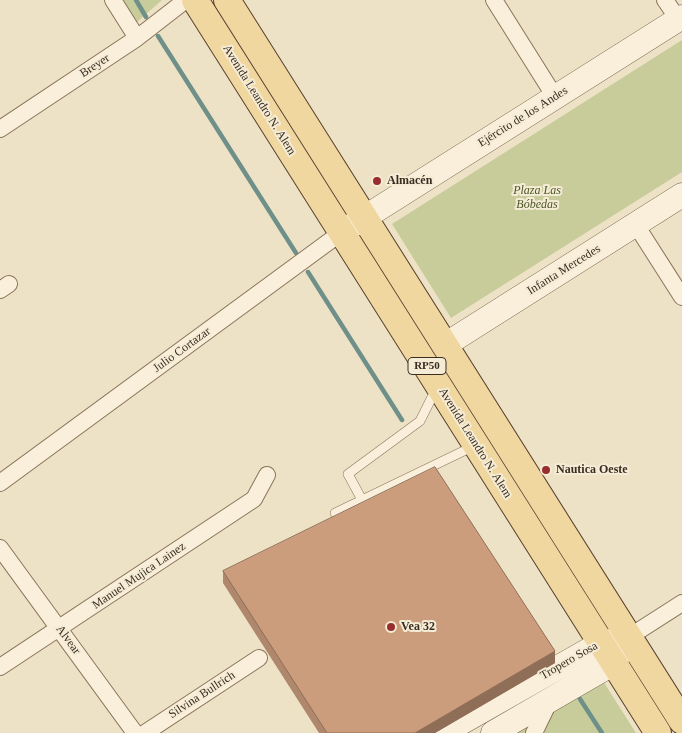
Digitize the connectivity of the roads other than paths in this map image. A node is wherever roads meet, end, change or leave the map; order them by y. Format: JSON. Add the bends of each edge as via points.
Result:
{"nodes":[{"id":1,"x":113,"y":0,"type":"edge"},
{"id":2,"x":186,"y":0,"type":"edge"},
{"id":3,"x":196,"y":0,"type":"edge"},
{"id":4,"x":227,"y":0,"type":"edge"},
{"id":5,"x":494,"y":0,"type":"edge"},
{"id":6,"x":675,"y":12,"type":"edge"},
{"id":7,"x":137,"y":38,"type":"junction"},
{"id":8,"x":554,"y":97,"type":"junction"},
{"id":9,"x":0,"y":129,"type":"edge"},
{"id":10,"x":682,"y":195,"type":"edge"},
{"id":11,"x":364,"y":216,"type":"junction"},
{"id":12,"x":636,"y":225,"type":"junction"},
{"id":13,"x":342,"y":232,"type":"junction"},
{"id":14,"x":682,"y":297,"type":"edge"},
{"id":15,"x":446,"y":345,"type":"junction"},
{"id":16,"x":438,"y":384,"type":"junction"},
{"id":17,"x":476,"y":444,"type":"junction"},
{"id":18,"x":267,"y":475,"type":"dead end"},
{"id":19,"x":0,"y":483,"type":"edge"},
{"id":20,"x":361,"y":498,"type":"junction"},
{"id":21,"x":335,"y":512,"type":"dead end"},
{"id":22,"x":0,"y":548,"type":"edge"},
{"id":23,"x":682,"y":603,"type":"edge"},
{"id":24,"x":59,"y":629,"type":"junction"},
{"id":25,"x":629,"y":636,"type":"junction"},
{"id":26,"x":608,"y":653,"type":"junction"},
{"id":27,"x":259,"y":658,"type":"dead end"},
{"id":28,"x":0,"y":667,"type":"edge"},
{"id":29,"x":550,"y":700,"type":"junction"},
{"id":30,"x":483,"y":710,"type":"junction"},
{"id":31,"x":682,"y":721,"type":"edge"},
{"id":32,"x":495,"y":732,"type":"edge"},
{"id":33,"x":135,"y":733,"type":"edge"},
{"id":34,"x":145,"y":733,"type":"edge"},
{"id":35,"x":443,"y":733,"type":"edge"},
{"id":36,"x":534,"y":733,"type":"edge"},
{"id":37,"x":658,"y":733,"type":"edge"}],
"edges":[{"from":1,"to":7,"type":"street"},
{"from":2,"to":7,"type":"street","name":"Breyer"},
{"from":3,"to":13,"type":"main road","name":"Avenida Leandro N. Alem","number":"RP50"},
{"from":4,"to":11,"type":"main road","number":"RP50"},
{"from":5,"to":8,"type":"street"},
{"from":6,"to":8,"type":"street","name":"Ejército de los Andes"},
{"from":7,"to":9,"type":"street","name":"Breyer"},
{"from":8,"to":11,"type":"street","name":"Ejército de los Andes"},
{"from":10,"to":12,"type":"street","name":"Infanta Mercedes"},
{"from":11,"to":13,"type":"street","name":"Julio Cortazar"},
{"from":11,"to":15,"type":"main road","number":"RP50"},
{"from":12,"to":14,"type":"street"},
{"from":12,"to":15,"type":"street","name":"Infanta Mercedes"},
{"from":13,"to":16,"type":"main road","name":"Avenida Leandro N. Alem","number":"RP50"},
{"from":13,"to":19,"type":"street","name":"Julio Cortazar"},
{"from":15,"to":25,"type":"main road","number":"RP50"},
{"from":16,"to":17,"type":"main road","name":"Avenida Leandro N. Alem","number":"RP50"},
{"from":16,"to":20,"type":"lane","via":[[420,421],[348,474]]},
{"from":17,"to":20,"type":"lane"},
{"from":17,"to":26,"type":"main road","name":"Avenida Leandro N. Alem","number":"RP50"},
{"from":18,"to":24,"type":"street","name":"Manuel Mujica Lainez","via":[[254,499]]},
{"from":20,"to":21,"type":"lane"},
{"from":22,"to":24,"type":"street","name":"Alvear"},
{"from":23,"to":25,"type":"street"},
{"from":24,"to":28,"type":"street","name":"Manuel Mujica Lainez"},
{"from":24,"to":33,"type":"street","name":"Alvear"},
{"from":25,"to":26,"type":"street","name":"Tropero Sosa"},
{"from":25,"to":31,"type":"main road","number":"RP50"},
{"from":26,"to":29,"type":"street","name":"Tropero Sosa"},
{"from":26,"to":30,"type":"street","name":"Tropero Sosa"},
{"from":26,"to":37,"type":"main road","name":"Avenida Leandro N. Alem","number":"RP50"},
{"from":27,"to":34,"type":"street","name":"Silvina Bullrich"},
{"from":29,"to":32,"type":"street","name":"Tropero Sosa"},
{"from":29,"to":36,"type":"street"},
{"from":30,"to":32,"type":"street"},
{"from":30,"to":35,"type":"street","name":"Tropero Sosa"}]}
